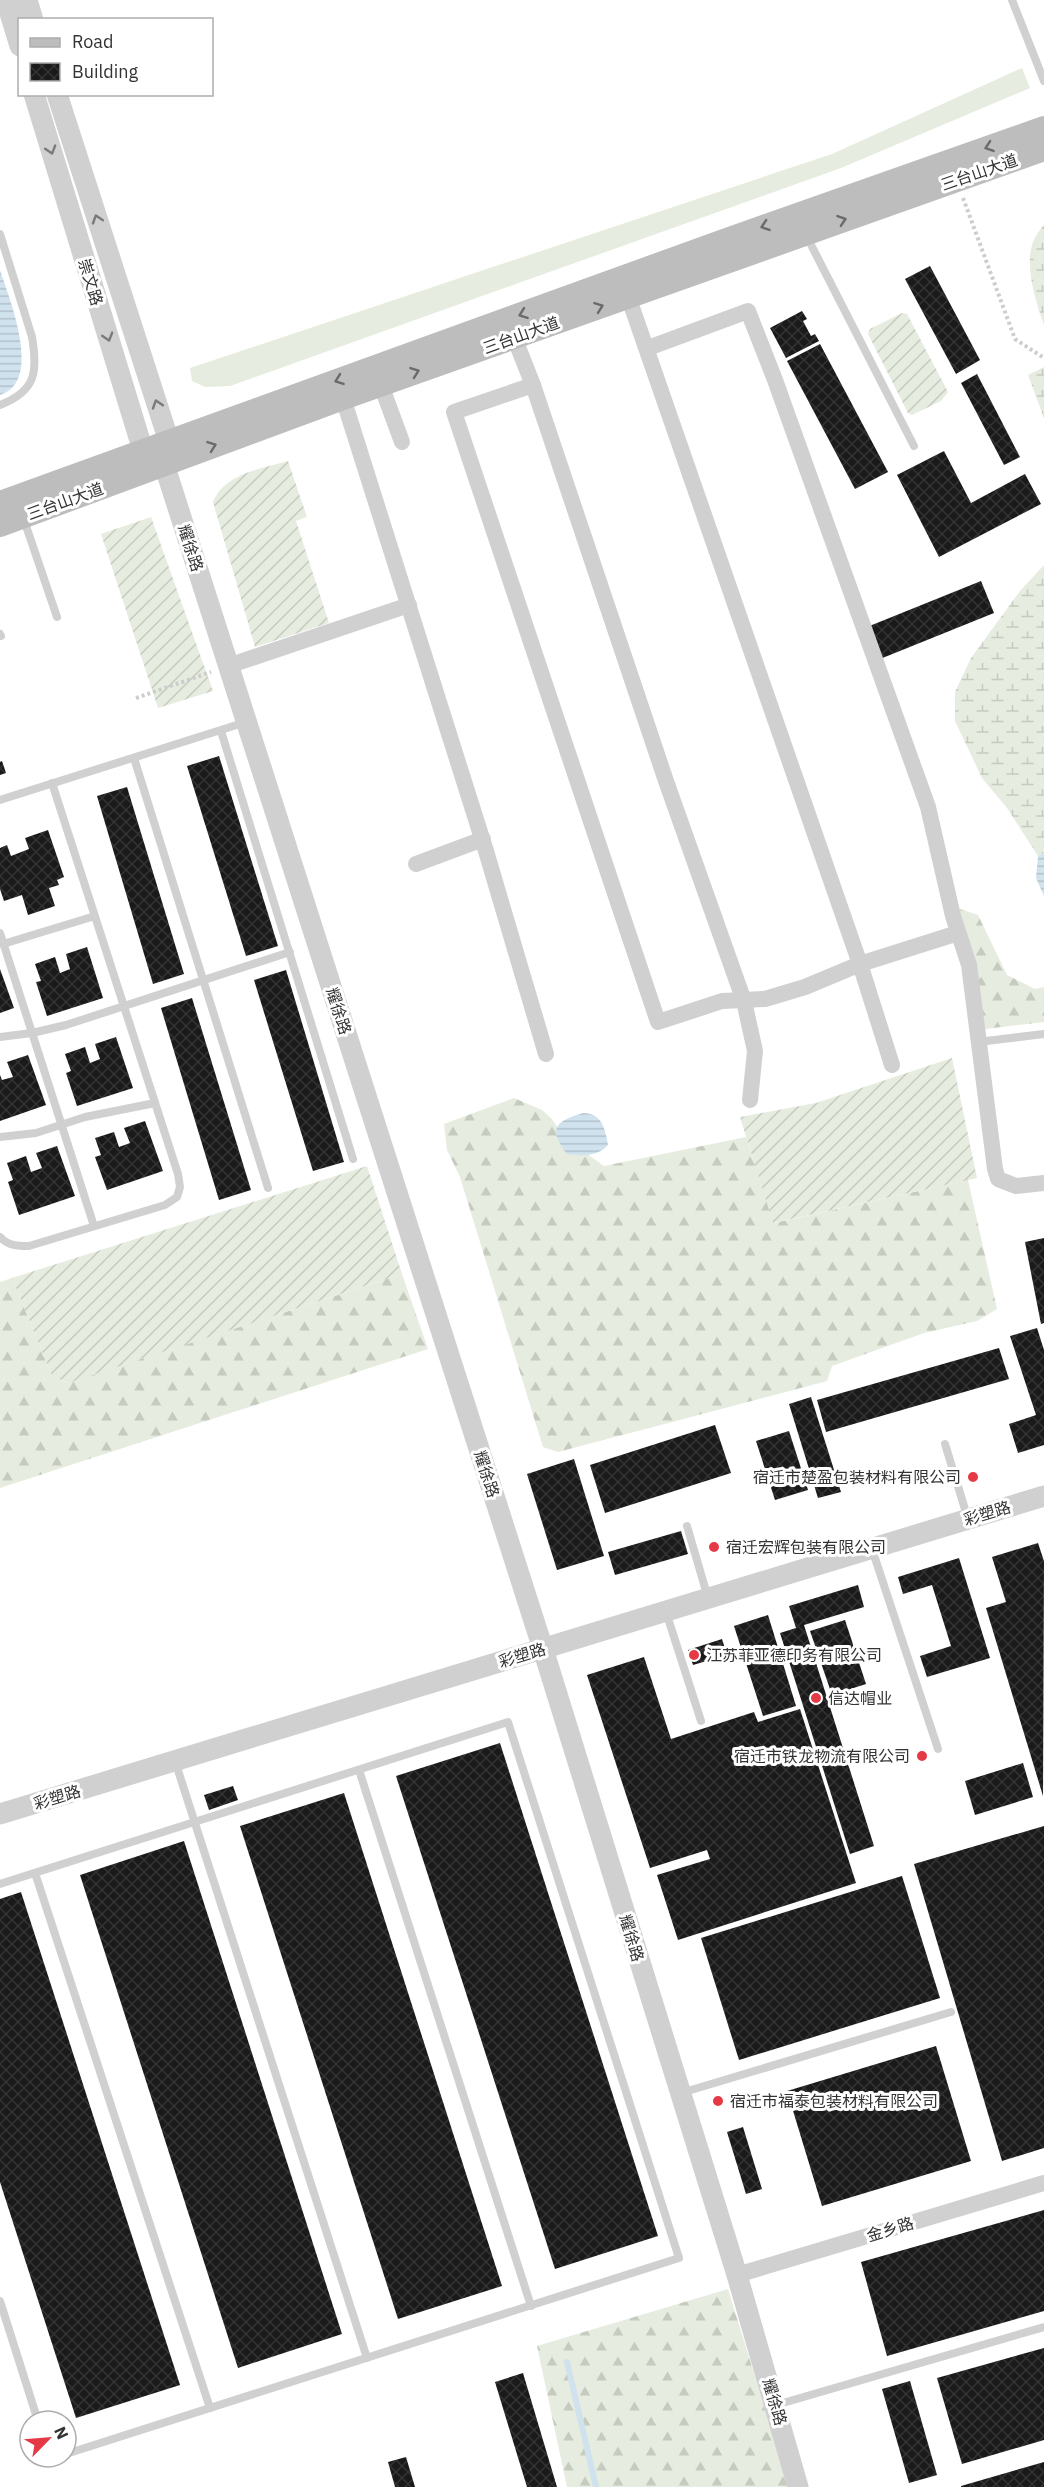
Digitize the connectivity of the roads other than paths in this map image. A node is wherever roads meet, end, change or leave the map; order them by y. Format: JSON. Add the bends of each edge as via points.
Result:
{"nodes":[{"id":1,"x":6,"y":0,"type":"edge"},
{"id":2,"x":27,"y":0,"type":"edge"},
{"id":3,"x":1012,"y":0,"type":"edge"},
{"id":4,"x":32,"y":18,"type":"edge"},
{"id":5,"x":18,"y":39,"type":"edge"},
{"id":6,"x":1044,"y":81,"type":"edge"},
{"id":7,"x":35,"y":96,"type":"edge"},
{"id":8,"x":58,"y":96,"type":"edge"},
{"id":9,"x":1044,"y":128,"type":"edge"},
{"id":10,"x":1044,"y":149,"type":"edge"},
{"id":11,"x":0,"y":234,"type":"edge"},
{"id":12,"x":805,"y":234,"type":"junction"},
{"id":13,"x":628,"y":296,"type":"junction"},
{"id":14,"x":514,"y":337,"type":"junction"},
{"id":15,"x":648,"y":348,"type":"junction"},
{"id":16,"x":381,"y":385,"type":"junction"},
{"id":17,"x":533,"y":385,"type":"junction"},
{"id":18,"x":343,"y":398,"type":"junction"},
{"id":19,"x":0,"y":405,"type":"edge"},
{"id":20,"x":402,"y":442,"type":"dead end"},
{"id":21,"x":914,"y":446,"type":"dead end"},
{"id":22,"x":160,"y":457,"type":"junction"},
{"id":23,"x":0,"y":503,"type":"edge"},
{"id":24,"x":23,"y":517,"type":"junction"},
{"id":25,"x":0,"y":525,"type":"edge"},
{"id":26,"x":408,"y":606,"type":"junction"},
{"id":27,"x":57,"y":617,"type":"dead end"},
{"id":28,"x":228,"y":666,"type":"junction"},
{"id":29,"x":246,"y":722,"type":"junction"},
{"id":30,"x":221,"y":731,"type":"junction"},
{"id":31,"x":134,"y":758,"type":"junction"},
{"id":32,"x":52,"y":783,"type":"junction"},
{"id":33,"x":0,"y":800,"type":"edge"},
{"id":34,"x":483,"y":839,"type":"junction"},
{"id":35,"x":416,"y":864,"type":"dead end"},
{"id":36,"x":95,"y":916,"type":"junction"},
{"id":37,"x":0,"y":933,"type":"edge"},
{"id":38,"x":958,"y":933,"type":"junction"},
{"id":39,"x":2,"y":943,"type":"edge"},
{"id":40,"x":290,"y":952,"type":"junction"},
{"id":41,"x":860,"y":964,"type":"junction"},
{"id":42,"x":203,"y":980,"type":"junction"},
{"id":43,"x":744,"y":1000,"type":"junction"},
{"id":44,"x":124,"y":1005,"type":"junction"},
{"id":45,"x":32,"y":1033,"type":"junction"},
{"id":46,"x":1044,"y":1034,"type":"edge"},
{"id":47,"x":0,"y":1037,"type":"edge"},
{"id":48,"x":978,"y":1042,"type":"junction"},
{"id":49,"x":546,"y":1054,"type":"dead end"},
{"id":50,"x":892,"y":1065,"type":"dead end"},
{"id":51,"x":750,"y":1100,"type":"dead end"},
{"id":52,"x":155,"y":1103,"type":"junction"},
{"id":53,"x":62,"y":1125,"type":"junction"},
{"id":54,"x":0,"y":1137,"type":"edge"},
{"id":55,"x":353,"y":1159,"type":"dead end"},
{"id":56,"x":1044,"y":1183,"type":"edge"},
{"id":57,"x":268,"y":1188,"type":"dead end"},
{"id":58,"x":94,"y":1226,"type":"junction"},
{"id":59,"x":0,"y":1237,"type":"edge"},
{"id":60,"x":945,"y":1444,"type":"dead end"},
{"id":61,"x":1043,"y":1499,"type":"edge"},
{"id":62,"x":968,"y":1519,"type":"junction"},
{"id":63,"x":687,"y":1526,"type":"dead end"},
{"id":64,"x":872,"y":1548,"type":"junction"},
{"id":65,"x":709,"y":1598,"type":"junction"},
{"id":66,"x":665,"y":1611,"type":"junction"},
{"id":67,"x":543,"y":1649,"type":"junction"},
{"id":68,"x":701,"y":1721,"type":"dead end"},
{"id":69,"x":938,"y":1749,"type":"dead end"},
{"id":70,"x":175,"y":1761,"type":"junction"},
{"id":71,"x":359,"y":1770,"type":"junction"},
{"id":72,"x":0,"y":1814,"type":"edge"},
{"id":73,"x":194,"y":1822,"type":"junction"},
{"id":74,"x":35,"y":1873,"type":"junction"},
{"id":75,"x":0,"y":1884,"type":"edge"},
{"id":76,"x":951,"y":2012,"type":"dead end"},
{"id":77,"x":681,"y":2093,"type":"junction"},
{"id":78,"x":1044,"y":2183,"type":"edge"},
{"id":79,"x":737,"y":2275,"type":"junction"},
{"id":80,"x":0,"y":2301,"type":"edge"},
{"id":81,"x":531,"y":2306,"type":"junction"},
{"id":82,"x":1044,"y":2327,"type":"edge"},
{"id":83,"x":367,"y":2358,"type":"junction"},
{"id":84,"x":776,"y":2405,"type":"junction"},
{"id":85,"x":210,"y":2408,"type":"junction"},
{"id":86,"x":34,"y":2409,"type":"edge"},
{"id":87,"x":78,"y":2450,"type":"edge"},
{"id":88,"x":798,"y":2487,"type":"edge"}],
"edges":[{"from":1,"to":5,"type":"street"},
{"from":2,"to":4,"type":"street"},
{"from":3,"to":6,"type":"lane"},
{"from":7,"to":22,"type":"street","name":"崇文路","one_way":true},
{"from":22,"to":8,"type":"street","name":"崇文路","one_way":true},
{"from":9,"to":22,"type":"main road","name":"三台山大道","one_way":true},
{"from":12,"to":10,"type":"main road","name":"三台山大道","one_way":true},
{"from":11,"to":19,"type":"lane","via":[[35,353],[29,388]]},
{"from":12,"to":13,"type":"main road","name":"三台山大道"},
{"from":12,"to":21,"type":"lane"},
{"from":14,"to":13,"type":"main road","name":"三台山大道","one_way":true},
{"from":13,"to":15,"type":"street"},
{"from":16,"to":14,"type":"main road","name":"三台山大道","one_way":true},
{"from":14,"to":17,"type":"street"},
{"from":15,"to":38,"type":"street","via":[[748,311],[928,807]]},
{"from":15,"to":41,"type":"street"},
{"from":16,"to":18,"type":"main road","name":"三台山大道"},
{"from":16,"to":20,"type":"street"},
{"from":17,"to":43,"type":"street"},
{"from":17,"to":43,"type":"street","via":[[454,412],[658,1022],[722,1001]]},
{"from":22,"to":18,"type":"main road","name":"三台山大道","one_way":true},
{"from":18,"to":26,"type":"street"},
{"from":22,"to":23,"type":"main road","name":"三台山大道"},
{"from":22,"to":24,"type":"main road","name":"三台山大道"},
{"from":22,"to":28,"type":"street","name":"耀徐路"},
{"from":24,"to":25,"type":"main road","name":"三台山大道"},
{"from":24,"to":27,"type":"lane"},
{"from":26,"to":28,"type":"street"},
{"from":26,"to":34,"type":"street"},
{"from":28,"to":29,"type":"street","name":"耀徐路"},
{"from":29,"to":30,"type":"lane"},
{"from":29,"to":67,"type":"street","name":"耀徐路"},
{"from":30,"to":31,"type":"lane"},
{"from":30,"to":40,"type":"lane"},
{"from":31,"to":32,"type":"lane"},
{"from":31,"to":42,"type":"lane"},
{"from":32,"to":33,"type":"lane"},
{"from":32,"to":36,"type":"lane"},
{"from":34,"to":35,"type":"street"},
{"from":34,"to":49,"type":"street"},
{"from":36,"to":39,"type":"lane"},
{"from":36,"to":44,"type":"lane"},
{"from":37,"to":39,"type":"lane"},
{"from":38,"to":41,"type":"street"},
{"from":38,"to":48,"type":"street","via":[[969,964]]},
{"from":39,"to":45,"type":"lane"},
{"from":40,"to":42,"type":"lane"},
{"from":40,"to":55,"type":"lane"},
{"from":41,"to":43,"type":"street","via":[[805,987],[765,999]]},
{"from":41,"to":50,"type":"street"},
{"from":42,"to":44,"type":"lane"},
{"from":42,"to":57,"type":"lane"},
{"from":43,"to":51,"type":"street","via":[[755,1051]]},
{"from":44,"to":45,"type":"lane"},
{"from":44,"to":52,"type":"lane"},
{"from":45,"to":47,"type":"lane"},
{"from":45,"to":53,"type":"lane"},
{"from":46,"to":48,"type":"lane"},
{"from":48,"to":56,"type":"street","via":[[998,1179],[1016,1186]]},
{"from":52,"to":53,"type":"lane","via":[[103,1112]]},
{"from":52,"to":58,"type":"lane","via":[[178,1174],[177,1197],[165,1205]]},
{"from":53,"to":54,"type":"lane"},
{"from":53,"to":58,"type":"lane"},
{"from":58,"to":59,"type":"lane","via":[[29,1246],[17,1246]]},
{"from":60,"to":62,"type":"lane"},
{"from":61,"to":62,"type":"street","name":"彩塑路"},
{"from":62,"to":64,"type":"street","name":"彩塑路"},
{"from":63,"to":65,"type":"lane"},
{"from":64,"to":65,"type":"street","name":"彩塑路"},
{"from":64,"to":69,"type":"lane"},
{"from":65,"to":66,"type":"street","name":"彩塑路"},
{"from":66,"to":67,"type":"street","name":"彩塑路"},
{"from":66,"to":68,"type":"lane"},
{"from":67,"to":70,"type":"street","name":"彩塑路"},
{"from":67,"to":77,"type":"street","name":"耀徐路"},
{"from":70,"to":72,"type":"street","name":"彩塑路"},
{"from":70,"to":73,"type":"lane"},
{"from":71,"to":73,"type":"lane"},
{"from":71,"to":81,"type":"lane"},
{"from":71,"to":81,"type":"lane","via":[[508,1722],[680,2258]]},
{"from":73,"to":74,"type":"lane"},
{"from":73,"to":83,"type":"lane"},
{"from":74,"to":75,"type":"lane"},
{"from":74,"to":85,"type":"lane"},
{"from":76,"to":77,"type":"lane"},
{"from":77,"to":79,"type":"street","name":"耀徐路"},
{"from":78,"to":79,"type":"street","name":"金乡路"},
{"from":79,"to":84,"type":"street","name":"耀徐路"},
{"from":80,"to":86,"type":"lane"},
{"from":81,"to":83,"type":"lane"},
{"from":82,"to":84,"type":"lane"},
{"from":83,"to":85,"type":"lane"},
{"from":84,"to":88,"type":"street","name":"耀徐路"},
{"from":85,"to":87,"type":"lane"}]}
